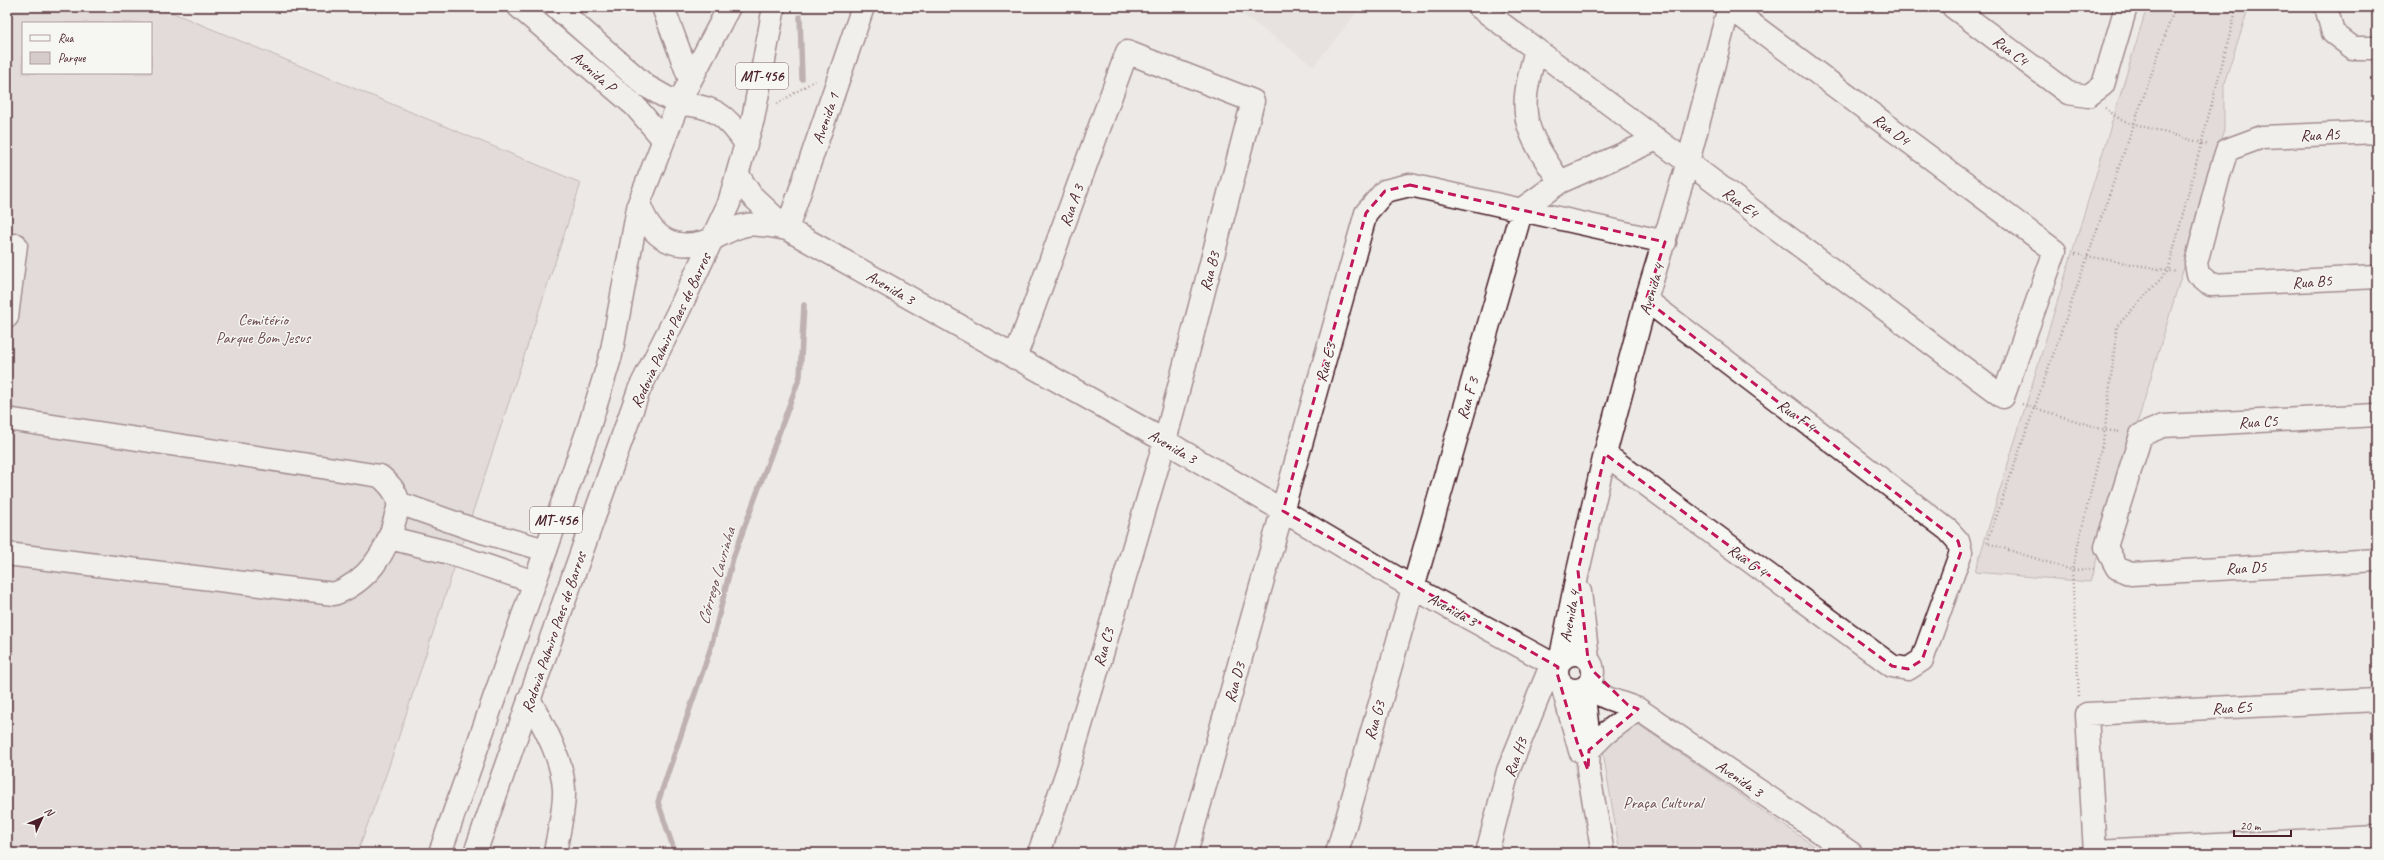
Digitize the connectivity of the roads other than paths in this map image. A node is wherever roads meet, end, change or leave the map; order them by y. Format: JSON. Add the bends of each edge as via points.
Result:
{"nodes":[{"id":1,"x":519,"y":7,"type":"edge"},
{"id":2,"x":556,"y":7,"type":"edge"},
{"id":3,"x":663,"y":7,"type":"edge"},
{"id":4,"x":728,"y":7,"type":"edge"},
{"id":5,"x":774,"y":7,"type":"edge"},
{"id":6,"x":863,"y":7,"type":"edge"},
{"id":7,"x":1479,"y":7,"type":"edge"},
{"id":8,"x":1729,"y":7,"type":"edge"},
{"id":9,"x":1954,"y":7,"type":"edge"},
{"id":10,"x":2126,"y":7,"type":"edge"},
{"id":11,"x":2326,"y":7,"type":"edge"},
{"id":12,"x":2377,"y":48,"type":"edge"},
{"id":13,"x":1536,"y":50,"type":"junction"},
{"id":14,"x":690,"y":80,"type":"junction"},
{"id":15,"x":1253,"y":102,"type":"joint"},
{"id":16,"x":678,"y":104,"type":"junction"},
{"id":17,"x":2377,"y":132,"type":"edge"},
{"id":18,"x":663,"y":139,"type":"junction"},
{"id":19,"x":1656,"y":139,"type":"junction"},
{"id":20,"x":746,"y":144,"type":"junction"},
{"id":21,"x":1688,"y":162,"type":"junction"},
{"id":22,"x":738,"y":175,"type":"junction"},
{"id":23,"x":1560,"y":182,"type":"junction"},
{"id":24,"x":639,"y":203,"type":"junction"},
{"id":25,"x":1522,"y":210,"type":"junction"},
{"id":26,"x":787,"y":229,"type":"junction"},
{"id":27,"x":713,"y":239,"type":"junction"},
{"id":28,"x":1665,"y":242,"type":"junction"},
{"id":29,"x":16,"y":245,"type":"dead end"},
{"id":30,"x":2198,"y":274,"type":"joint"},
{"id":31,"x":2377,"y":277,"type":"edge"},
{"id":32,"x":1646,"y":300,"type":"junction"},
{"id":33,"x":7,"y":317,"type":"edge"},
{"id":34,"x":1015,"y":358,"type":"junction"},
{"id":35,"x":2003,"y":398,"type":"joint"},
{"id":36,"x":2377,"y":415,"type":"edge"},
{"id":37,"x":7,"y":419,"type":"edge"},
{"id":38,"x":1165,"y":441,"type":"junction"},
{"id":39,"x":1605,"y":454,"type":"junction"},
{"id":40,"x":398,"y":504,"type":"junction"},
{"id":41,"x":1283,"y":511,"type":"junction"},
{"id":42,"x":390,"y":538,"type":"junction"},
{"id":43,"x":546,"y":550,"type":"junction"},
{"id":44,"x":7,"y":554,"type":"edge"},
{"id":45,"x":2377,"y":560,"type":"edge"},
{"id":46,"x":2117,"y":568,"type":"joint"},
{"id":47,"x":534,"y":582,"type":"junction"},
{"id":48,"x":1412,"y":587,"type":"junction"},
{"id":49,"x":1892,"y":666,"type":"joint"},
{"id":50,"x":1573,"y":673,"type":"junction"},
{"id":51,"x":529,"y":699,"type":"junction"},
{"id":52,"x":2377,"y":700,"type":"edge"},
{"id":53,"x":1633,"y":707,"type":"junction"},
{"id":54,"x":1589,"y":760,"type":"junction"},
{"id":55,"x":2377,"y":837,"type":"edge"},
{"id":56,"x":2095,"y":852,"type":"edge"},
{"id":57,"x":440,"y":853,"type":"edge"},
{"id":58,"x":475,"y":853,"type":"edge"},
{"id":59,"x":555,"y":853,"type":"edge"},
{"id":60,"x":1039,"y":853,"type":"edge"},
{"id":61,"x":1186,"y":853,"type":"edge"},
{"id":62,"x":1337,"y":853,"type":"edge"},
{"id":63,"x":1487,"y":853,"type":"edge"},
{"id":64,"x":1603,"y":853,"type":"edge"},
{"id":65,"x":1851,"y":853,"type":"edge"},
{"id":66,"x":2372,"y":853,"type":"edge"}],
"edges":[{"from":1,"to":18,"type":"street","name":"Avenida P","via":[[635,106]]},
{"from":2,"to":16,"type":"street","name":"Avenida P","via":[[646,86]]},
{"from":3,"to":14,"type":"street"},
{"from":4,"to":14,"type":"street","number":"MT-456"},
{"from":5,"to":20,"type":"street","name":"Rodovia Palmiro Paes de Barros","number":"MT-456"},
{"from":6,"to":26,"type":"street","name":"Avenida 1"},
{"from":7,"to":13,"type":"street","name":"Rua E4"},
{"from":8,"to":21,"type":"street","name":"Avenida 4"},
{"from":8,"to":35,"type":"street","name":"Rua D4","via":[[2055,251]]},
{"from":9,"to":10,"type":"street","name":"Rua C4","via":[[2078,95],[2103,85]]},
{"from":11,"to":12,"type":"street","via":[[2333,33],[2353,48]]},
{"from":13,"to":19,"type":"street","name":"Rua E4"},
{"from":13,"to":23,"type":"street","via":[[1526,88],[1524,113],[1536,146]]},
{"from":14,"to":16,"type":"street","number":"MT-456"},
{"from":15,"to":34,"type":"street","name":"Rua A 3","via":[[1127,52]]},
{"from":15,"to":38,"type":"street","name":"Rua B3"},
{"from":16,"to":18,"type":"street","number":"MT-456"},
{"from":16,"to":20,"type":"street","via":[[698,105],[718,112],[734,126]]},
{"from":17,"to":30,"type":"street","name":"Rua A5","via":[[2262,137],[2228,150],[2196,263]]},
{"from":18,"to":24,"type":"street","number":"MT-456"},
{"from":19,"to":21,"type":"street","name":"Rua E4"},
{"from":19,"to":23,"type":"street"},
{"from":20,"to":22,"type":"street","name":"Rodovia Palmiro Paes de Barros","number":"MT-456"},
{"from":21,"to":28,"type":"street","name":"Avenida 4"},
{"from":21,"to":35,"type":"street","name":"Rua E4"},
{"from":22,"to":26,"type":"street","via":[[751,195]]},
{"from":22,"to":27,"type":"street","name":"Rodovia Palmiro Paes de Barros","number":"MT-456"},
{"from":23,"to":25,"type":"street"},
{"from":24,"to":27,"type":"street","via":[[644,218],[653,231],[667,241],[682,245],[698,245]]},
{"from":24,"to":43,"type":"street","number":"MT-456","via":[[611,356]]},
{"from":25,"to":28,"type":"street"},
{"from":25,"to":41,"type":"street","name":"Rua E3","via":[[1410,185],[1385,191],[1366,213]]},
{"from":25,"to":48,"type":"street","name":"Rua F 3"},
{"from":26,"to":27,"type":"street","via":[[751,223],[740,225]]},
{"from":26,"to":34,"type":"street","name":"Avenida 3"},
{"from":27,"to":51,"type":"street","name":"Rodovia Palmiro Paes de Barros","number":"MT-456","via":[[638,390]]},
{"from":28,"to":32,"type":"street","name":"Avenida 4"},
{"from":29,"to":33,"type":"street"},
{"from":30,"to":31,"type":"street","name":"Rua B5","via":[[2211,286]]},
{"from":32,"to":39,"type":"street","name":"Avenida 4"},
{"from":32,"to":49,"type":"street","name":"Rua F 4","via":[[1958,540],[1961,552],[1922,660],[1908,669]]},
{"from":34,"to":38,"type":"street","name":"Avenida 3"},
{"from":36,"to":46,"type":"street","name":"Rua C5","via":[[2163,426],[2141,435],[2106,547]]},
{"from":37,"to":40,"type":"street","via":[[380,476],[393,489]]},
{"from":38,"to":41,"type":"street","name":"Avenida 3"},
{"from":38,"to":60,"type":"street","name":"Rua C3","via":[[1065,776]]},
{"from":39,"to":49,"type":"street","name":"Rua G 4"},
{"from":39,"to":50,"type":"street","name":"Avenida 4","via":[[1578,571]]},
{"from":40,"to":42,"type":"street"},
{"from":40,"to":43,"type":"street"},
{"from":41,"to":48,"type":"street","name":"Avenida 3"},
{"from":41,"to":61,"type":"street","name":"Rua D3"},
{"from":42,"to":44,"type":"street","via":[[368,572],[349,588],[334,594]]},
{"from":42,"to":47,"type":"street","via":[[446,552]]},
{"from":43,"to":47,"type":"street","number":"MT-456"},
{"from":45,"to":46,"type":"street","name":"Rua D5","via":[[2131,574]]},
{"from":47,"to":57,"type":"street","number":"MT-456"},
{"from":48,"to":50,"type":"street","name":"Avenida 3"},
{"from":48,"to":62,"type":"street","name":"Rua G3"},
{"from":50,"to":53,"type":"street","name":"Avenida 3"},
{"from":50,"to":54,"type":"street","name":"Avenida 4","via":[[1577,742]]},
{"from":50,"to":63,"type":"street","name":"Rua H3","via":[[1508,771]]},
{"from":51,"to":58,"type":"street","name":"Rodovia Palmiro Paes de Barros","number":"MT-456"},
{"from":51,"to":59,"type":"street","via":[[548,734],[561,769],[564,791]]},
{"from":52,"to":56,"type":"street","name":"Rua E5","via":[[2087,714]]},
{"from":53,"to":54,"type":"street","via":[[1606,733]]},
{"from":53,"to":65,"type":"street","name":"Avenida 3"},
{"from":54,"to":64,"type":"street","name":"Avenida 4"},
{"from":55,"to":56,"type":"street"},
{"from":55,"to":66,"type":"street"}]}
